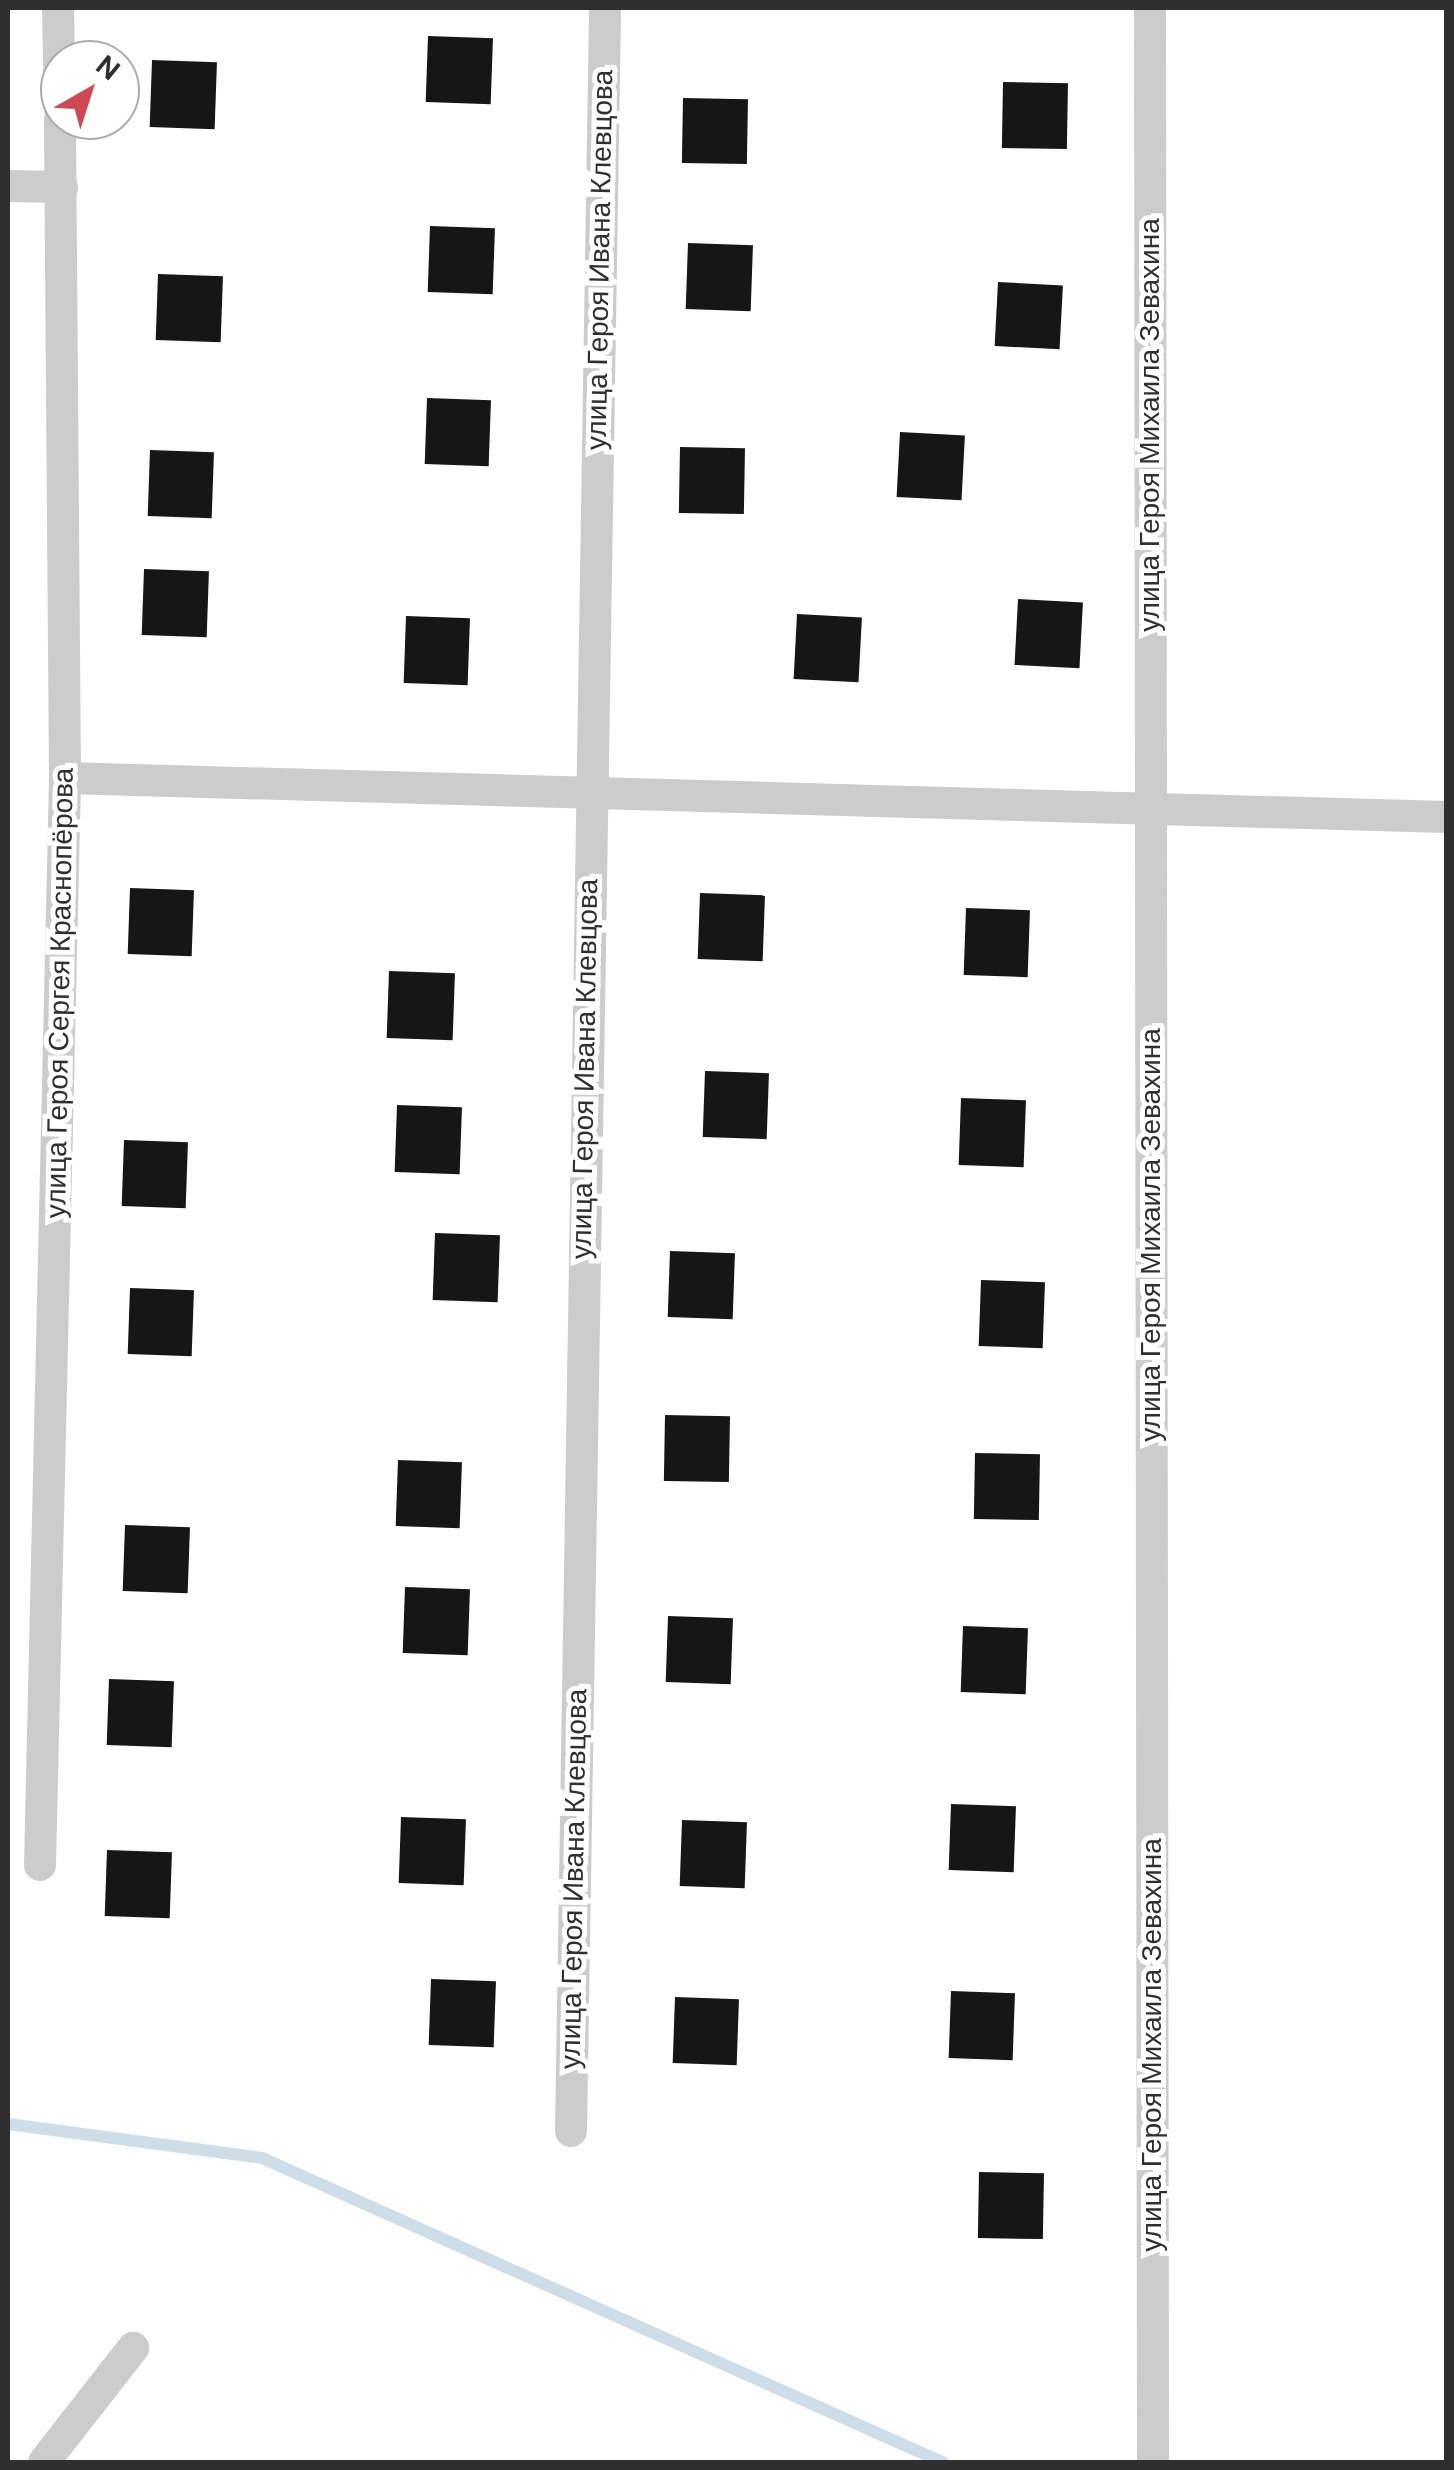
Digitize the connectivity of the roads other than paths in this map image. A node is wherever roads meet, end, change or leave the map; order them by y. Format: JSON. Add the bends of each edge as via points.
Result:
{"nodes":[{"id":1,"x":58,"y":8,"type":"edge"},
{"id":2,"x":605,"y":8,"type":"edge"},
{"id":3,"x":1150,"y":8,"type":"edge"},
{"id":4,"x":59,"y":40,"type":"edge"},
{"id":5,"x":61,"y":140,"type":"edge"},
{"id":6,"x":8,"y":186,"type":"edge"},
{"id":7,"x":62,"y":188,"type":"junction"},
{"id":8,"x":66,"y":778,"type":"junction"},
{"id":9,"x":589,"y":796,"type":"junction"},
{"id":10,"x":1151,"y":810,"type":"junction"},
{"id":11,"x":1446,"y":816,"type":"edge"},
{"id":12,"x":40,"y":1865,"type":"dead end"},
{"id":13,"x":570,"y":2132,"type":"dead end"},
{"id":14,"x":133,"y":2348,"type":"dead end"},
{"id":15,"x":44,"y":2462,"type":"edge"},
{"id":16,"x":1152,"y":2462,"type":"edge"}],
"edges":[{"from":1,"to":4,"type":"street"},
{"from":2,"to":9,"type":"street","name":"улица Героя Ивана Клевцова"},
{"from":3,"to":10,"type":"street","name":"улица Героя Михаила Зевахина"},
{"from":5,"to":7,"type":"street","name":"улица Героя Сергея Краснопёрова"},
{"from":6,"to":7,"type":"street"},
{"from":7,"to":8,"type":"street","name":"улица Героя Сергея Краснопёрова"},
{"from":8,"to":9,"type":"street"},
{"from":8,"to":12,"type":"street","name":"улица Героя Сергея Краснопёрова"},
{"from":9,"to":10,"type":"street"},
{"from":9,"to":13,"type":"street","name":"улица Героя Ивана Клевцова"},
{"from":10,"to":11,"type":"street"},
{"from":10,"to":16,"type":"street","name":"улица Героя Михаила Зевахина"},
{"from":14,"to":15,"type":"street"}]}
